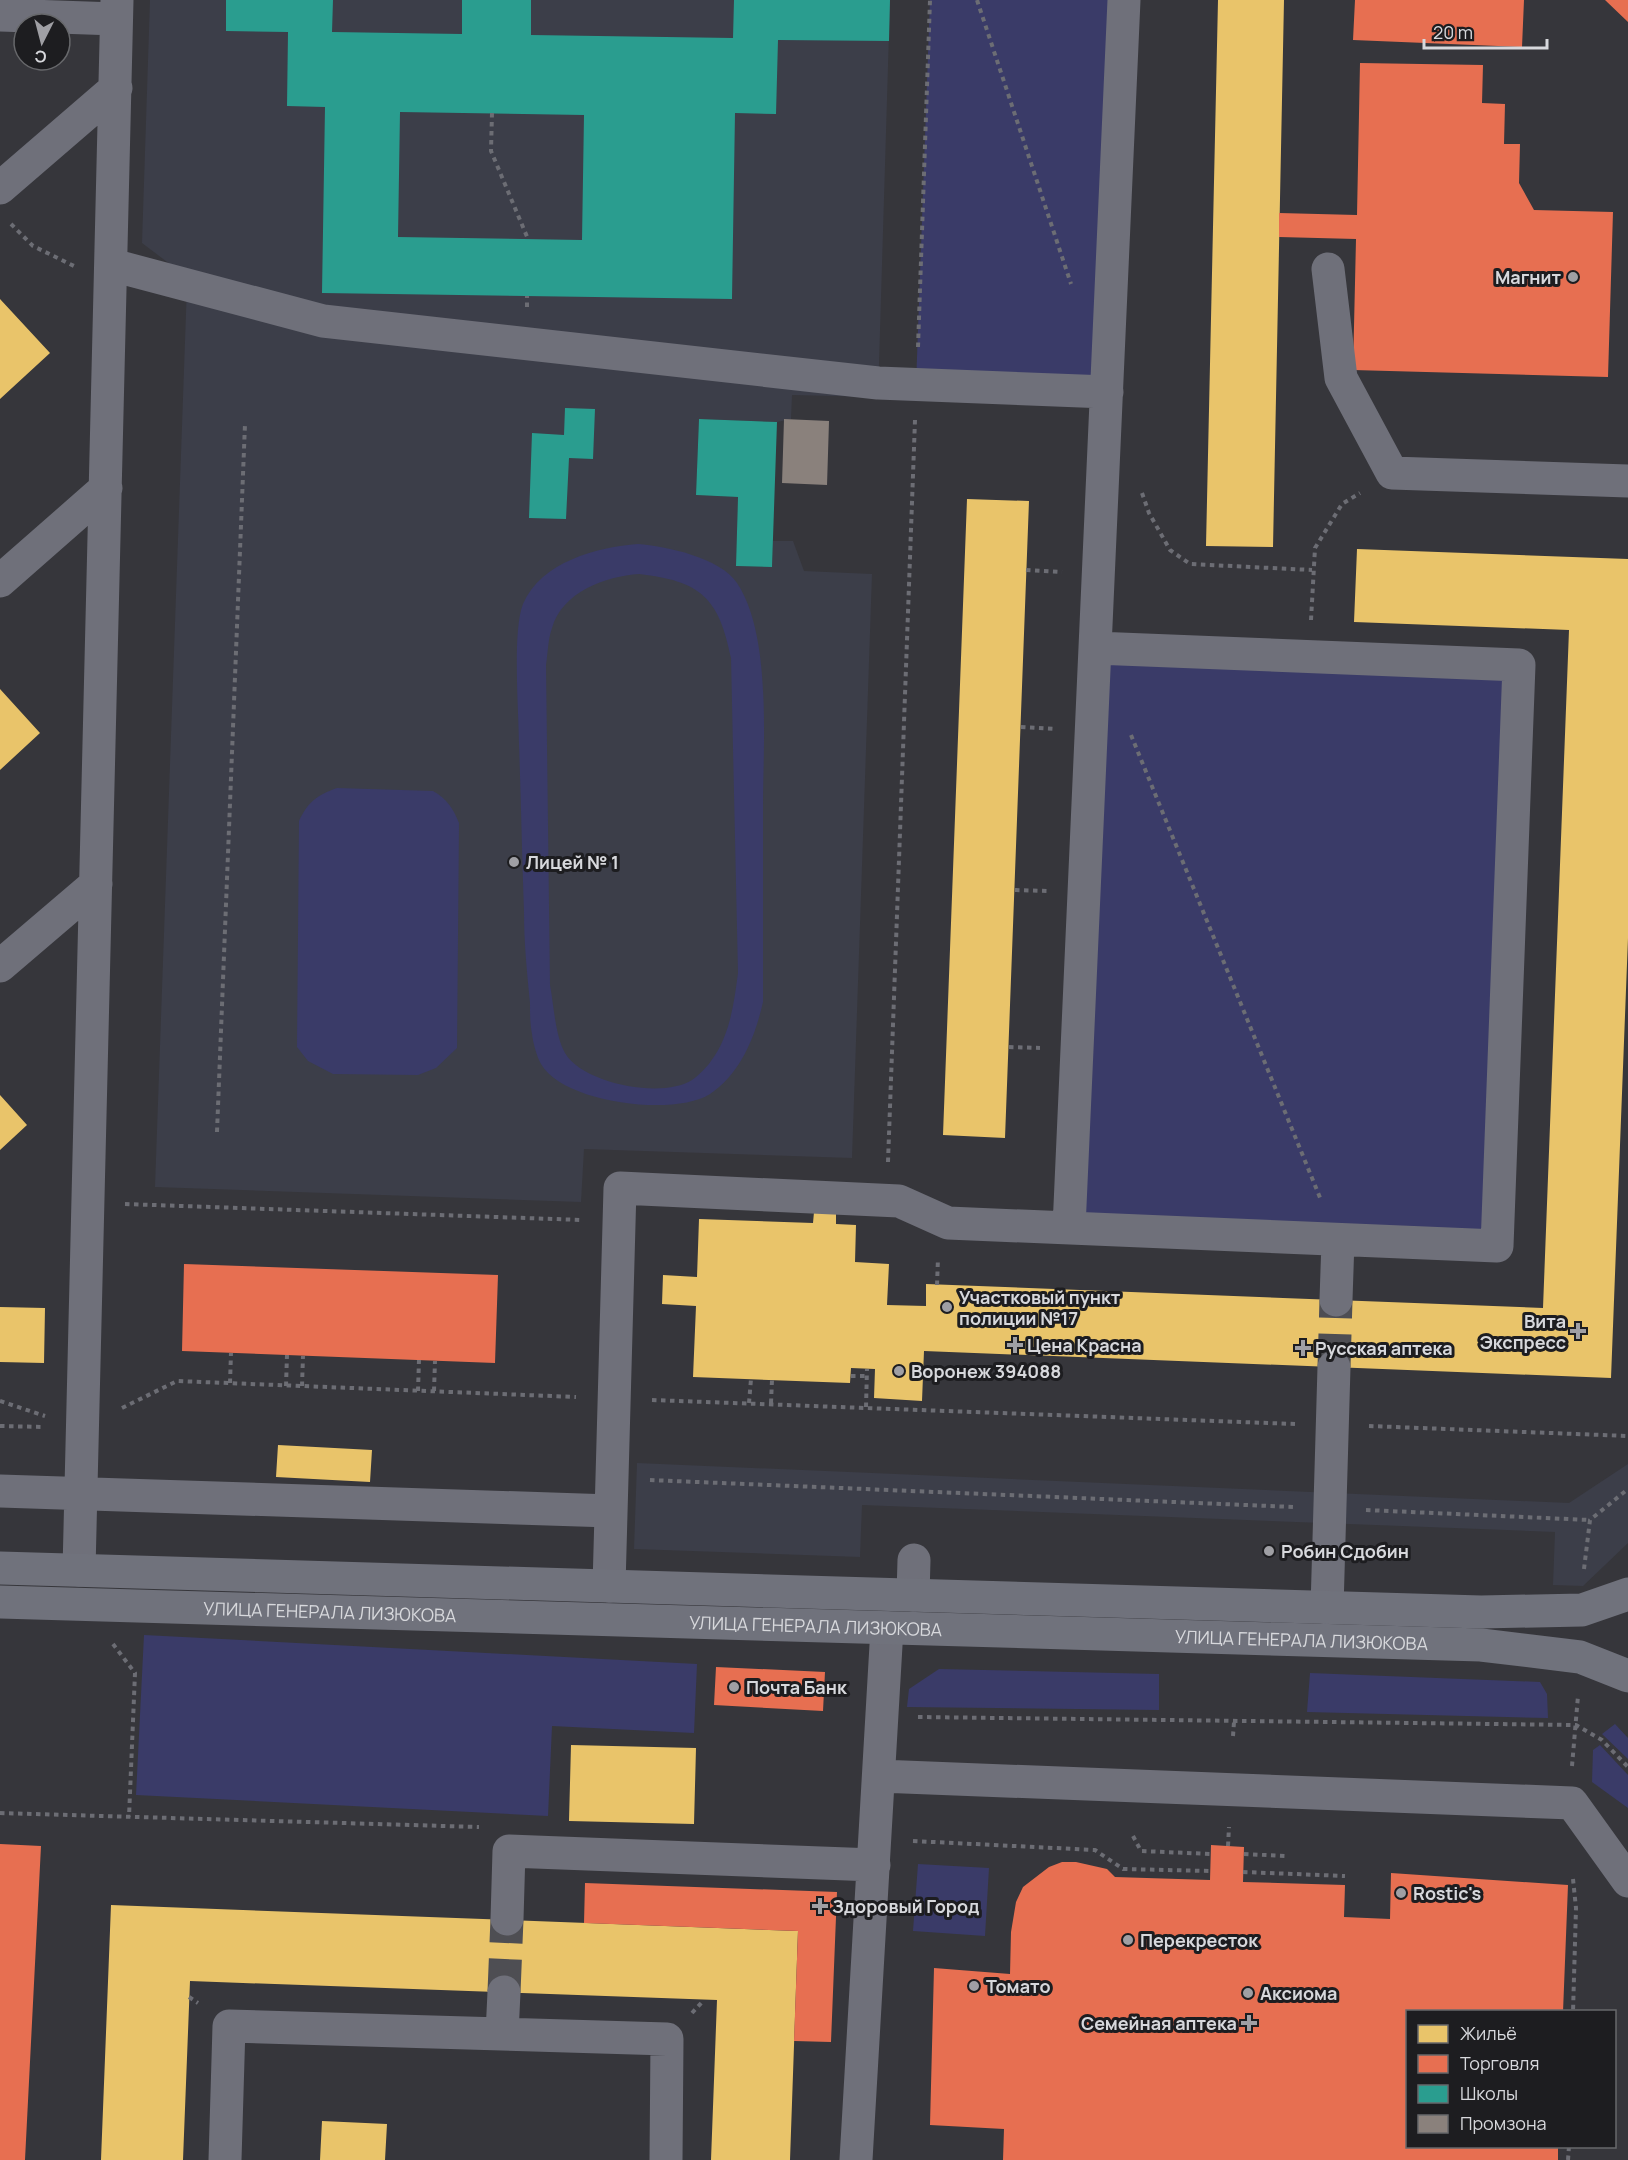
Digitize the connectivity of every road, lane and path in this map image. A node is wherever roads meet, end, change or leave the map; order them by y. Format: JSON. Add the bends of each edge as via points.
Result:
{"nodes":[{"id":1,"x":930,"y":0,"type":"edge"},
{"id":2,"x":977,"y":0,"type":"edge"},
{"id":3,"x":1124,"y":0,"type":"edge"},
{"id":4,"x":117,"y":10,"type":"edge"},
{"id":5,"x":0,"y":15,"type":"edge"},
{"id":6,"x":116,"y":88,"type":"junction"},
{"id":7,"x":492,"y":113,"type":"dead end"},
{"id":8,"x":0,"y":188,"type":"edge"},
{"id":9,"x":8,"y":221,"type":"dead end"},
{"id":10,"x":528,"y":239,"type":"dead end"},
{"id":11,"x":1328,"y":269,"type":"dead end"},
{"id":12,"x":112,"y":271,"type":"junction"},
{"id":13,"x":1073,"y":291,"type":"dead end"},
{"id":14,"x":916,"y":385,"type":"junction"},
{"id":15,"x":1107,"y":392,"type":"junction"},
{"id":16,"x":245,"y":423,"type":"dead end"},
{"id":17,"x":1392,"y":473,"type":"junction"},
{"id":18,"x":1628,"y":481,"type":"edge"},
{"id":19,"x":106,"y":488,"type":"junction"},
{"id":20,"x":1142,"y":491,"type":"dead end"},
{"id":21,"x":1312,"y":570,"type":"junction"},
{"id":22,"x":0,"y":581,"type":"edge"},
{"id":23,"x":1095,"y":648,"type":"junction"},
{"id":24,"x":1310,"y":657,"type":"junction"},
{"id":25,"x":1127,"y":725,"type":"dead end"},
{"id":26,"x":96,"y":884,"type":"junction"},
{"id":27,"x":0,"y":966,"type":"edge"},
{"id":28,"x":217,"y":1131,"type":"dead end"},
{"id":29,"x":887,"y":1201,"type":"junction"},
{"id":30,"x":88,"y":1202,"type":"junction"},
{"id":31,"x":619,"y":1221,"type":"junction"},
{"id":32,"x":1069,"y":1228,"type":"junction"},
{"id":33,"x":1338,"y":1240,"type":"junction"},
{"id":34,"x":1336,"y":1300,"type":"tunnel mouth"},
{"id":35,"x":231,"y":1353,"type":"dead end"},
{"id":36,"x":287,"y":1355,"type":"dead end"},
{"id":37,"x":303,"y":1356,"type":"dead end"},
{"id":38,"x":419,"y":1360,"type":"dead end"},
{"id":39,"x":435,"y":1360,"type":"dead end"},
{"id":40,"x":1334,"y":1366,"type":"tunnel mouth"},
{"id":41,"x":867,"y":1369,"type":"dead end"},
{"id":42,"x":851,"y":1376,"type":"dead end"},
{"id":43,"x":867,"y":1376,"type":"junction"},
{"id":44,"x":751,"y":1379,"type":"dead end"},
{"id":45,"x":772,"y":1380,"type":"dead end"},
{"id":46,"x":230,"y":1383,"type":"junction"},
{"id":47,"x":286,"y":1386,"type":"junction"},
{"id":48,"x":302,"y":1386,"type":"junction"},
{"id":49,"x":418,"y":1391,"type":"junction"},
{"id":50,"x":434,"y":1391,"type":"junction"},
{"id":51,"x":614,"y":1398,"type":"junction"},
{"id":52,"x":0,"y":1401,"type":"edge"},
{"id":53,"x":749,"y":1403,"type":"junction"},
{"id":54,"x":771,"y":1403,"type":"junction"},
{"id":55,"x":866,"y":1407,"type":"junction"},
{"id":56,"x":1332,"y":1425,"type":"junction"},
{"id":57,"x":0,"y":1426,"type":"edge"},
{"id":58,"x":82,"y":1428,"type":"junction"},
{"id":59,"x":1628,"y":1436,"type":"edge"},
{"id":60,"x":612,"y":1478,"type":"junction"},
{"id":61,"x":1628,"y":1489,"type":"edge"},
{"id":62,"x":0,"y":1491,"type":"edge"},
{"id":63,"x":81,"y":1494,"type":"junction"},
{"id":64,"x":1330,"y":1509,"type":"junction"},
{"id":65,"x":611,"y":1511,"type":"junction"},
{"id":66,"x":1590,"y":1520,"type":"junction"},
{"id":67,"x":914,"y":1560,"type":"dead end"},
{"id":68,"x":0,"y":1568,"type":"edge"},
{"id":69,"x":79,"y":1570,"type":"junction"},
{"id":70,"x":1583,"y":1575,"type":"dead end"},
{"id":71,"x":609,"y":1586,"type":"junction"},
{"id":72,"x":1628,"y":1594,"type":"edge"},
{"id":73,"x":913,"y":1595,"type":"junction"},
{"id":74,"x":0,"y":1602,"type":"edge"},
{"id":75,"x":1327,"y":1608,"type":"junction"},
{"id":76,"x":887,"y":1628,"type":"junction"},
{"id":77,"x":109,"y":1640,"type":"dead end"},
{"id":78,"x":1628,"y":1676,"type":"edge"},
{"id":79,"x":1578,"y":1688,"type":"dead end"},
{"id":80,"x":917,"y":1717,"type":"dead end"},
{"id":81,"x":1234,"y":1722,"type":"junction"},
{"id":82,"x":1576,"y":1725,"type":"junction"},
{"id":83,"x":1233,"y":1736,"type":"dead end"},
{"id":84,"x":1572,"y":1746,"type":"dead end"},
{"id":85,"x":1628,"y":1767,"type":"edge"},
{"id":86,"x":879,"y":1776,"type":"junction"},
{"id":87,"x":0,"y":1812,"type":"edge"},
{"id":88,"x":129,"y":1817,"type":"junction"},
{"id":89,"x":1229,"y":1826,"type":"dead end"},
{"id":90,"x":489,"y":1828,"type":"dead end"},
{"id":91,"x":1133,"y":1836,"type":"dead end"},
{"id":92,"x":910,"y":1841,"type":"dead end"},
{"id":93,"x":1228,"y":1846,"type":"dead end"},
{"id":94,"x":1211,"y":1854,"type":"dead end"},
{"id":95,"x":1244,"y":1854,"type":"dead end"},
{"id":96,"x":1285,"y":1856,"type":"dead end"},
{"id":97,"x":874,"y":1865,"type":"junction"},
{"id":98,"x":1210,"y":1871,"type":"dead end"},
{"id":99,"x":1243,"y":1872,"type":"dead end"},
{"id":100,"x":1345,"y":1876,"type":"dead end"},
{"id":101,"x":1573,"y":1879,"type":"dead end"},
{"id":102,"x":1628,"y":1881,"type":"edge"},
{"id":103,"x":507,"y":1919,"type":"tunnel mouth"},
{"id":104,"x":504,"y":1992,"type":"tunnel mouth"},
{"id":105,"x":1573,"y":2010,"type":"edge"},
{"id":106,"x":502,"y":2034,"type":"junction"},
{"id":107,"x":225,"y":2160,"type":"edge"},
{"id":108,"x":666,"y":2160,"type":"edge"},
{"id":109,"x":856,"y":2160,"type":"edge"}],
"edges":[{"from":1,"to":14,"type":"path"},
{"from":2,"to":13,"type":"path"},
{"from":3,"to":15,"type":"street"},
{"from":4,"to":5,"type":"street"},
{"from":4,"to":6,"type":"street"},
{"from":6,"to":8,"type":"street"},
{"from":6,"to":12,"type":"street"},
{"from":7,"to":10,"type":"path","via":[[491,151]]},
{"from":9,"to":12,"type":"path","via":[[33,246],[70,265]]},
{"from":11,"to":17,"type":"street","via":[[1341,378]]},
{"from":12,"to":14,"type":"street","via":[[323,321]]},
{"from":12,"to":19,"type":"street"},
{"from":14,"to":15,"type":"street"},
{"from":14,"to":29,"type":"path"},
{"from":15,"to":23,"type":"street"},
{"from":16,"to":28,"type":"path"},
{"from":17,"to":18,"type":"street"},
{"from":17,"to":21,"type":"path","via":[[1342,504],[1314,548]]},
{"from":19,"to":22,"type":"street"},
{"from":19,"to":26,"type":"street"},
{"from":20,"to":21,"type":"path","via":[[1149,513],[1170,550],[1190,564]]},
{"from":21,"to":24,"type":"path"},
{"from":23,"to":24,"type":"street"},
{"from":23,"to":32,"type":"street"},
{"from":24,"to":33,"type":"street","via":[[1519,665],[1497,1246]]},
{"from":25,"to":33,"type":"path"},
{"from":26,"to":27,"type":"street"},
{"from":26,"to":30,"type":"street"},
{"from":29,"to":31,"type":"street","via":[[620,1188]]},
{"from":29,"to":32,"type":"street","via":[[899,1201],[948,1223]]},
{"from":30,"to":31,"type":"path"},
{"from":30,"to":58,"type":"street"},
{"from":31,"to":51,"type":"street"},
{"from":32,"to":33,"type":"street"},
{"from":33,"to":34,"type":"street"},
{"from":35,"to":46,"type":"path"},
{"from":36,"to":47,"type":"path"},
{"from":37,"to":48,"type":"path"},
{"from":38,"to":49,"type":"path"},
{"from":39,"to":50,"type":"path"},
{"from":40,"to":56,"type":"street"},
{"from":41,"to":43,"type":"path"},
{"from":42,"to":43,"type":"path"},
{"from":43,"to":55,"type":"path"},
{"from":44,"to":53,"type":"path"},
{"from":45,"to":54,"type":"path"},
{"from":46,"to":47,"type":"path"},
{"from":46,"to":58,"type":"path","via":[[177,1381]]},
{"from":47,"to":48,"type":"path"},
{"from":48,"to":49,"type":"path"},
{"from":49,"to":50,"type":"path"},
{"from":50,"to":51,"type":"path"},
{"from":51,"to":53,"type":"path"},
{"from":51,"to":60,"type":"street"},
{"from":52,"to":58,"type":"path"},
{"from":53,"to":54,"type":"path"},
{"from":54,"to":55,"type":"path"},
{"from":55,"to":56,"type":"path"},
{"from":56,"to":59,"type":"path"},
{"from":56,"to":64,"type":"street"},
{"from":57,"to":58,"type":"path"},
{"from":58,"to":63,"type":"street"},
{"from":60,"to":64,"type":"path"},
{"from":60,"to":65,"type":"street"},
{"from":61,"to":66,"type":"path"},
{"from":62,"to":63,"type":"street"},
{"from":63,"to":65,"type":"street"},
{"from":63,"to":69,"type":"street"},
{"from":64,"to":66,"type":"path"},
{"from":64,"to":75,"type":"street"},
{"from":65,"to":71,"type":"street"},
{"from":66,"to":70,"type":"path"},
{"from":67,"to":73,"type":"street"},
{"from":68,"to":69,"type":"main road","name":"УЛИЦА ГЕНЕРАЛА ЛИЗЮКОВА"},
{"from":69,"to":71,"type":"main road","name":"УЛИЦА ГЕНЕРАЛА ЛИЗЮКОВА"},
{"from":71,"to":73,"type":"main road","name":"УЛИЦА ГЕНЕРАЛА ЛИЗЮКОВА"},
{"from":72,"to":75,"type":"main road","name":"УЛИЦА ГЕНЕРАЛА ЛИЗЮКОВА","via":[[1582,1610]]},
{"from":73,"to":75,"type":"main road","name":"УЛИЦА ГЕНЕРАЛА ЛИЗЮКОВА"},
{"from":74,"to":76,"type":"main road","name":"УЛИЦА ГЕНЕРАЛА ЛИЗЮКОВА"},
{"from":76,"to":78,"type":"main road","name":"УЛИЦА ГЕНЕРАЛА ЛИЗЮКОВА","via":[[1481,1646],[1580,1657]]},
{"from":76,"to":86,"type":"street"},
{"from":77,"to":88,"type":"path","via":[[135,1673]]},
{"from":79,"to":82,"type":"path"},
{"from":80,"to":81,"type":"path"},
{"from":81,"to":82,"type":"path"},
{"from":81,"to":83,"type":"path"},
{"from":82,"to":84,"type":"path"},
{"from":82,"to":85,"type":"path","via":[[1602,1740]]},
{"from":86,"to":97,"type":"street"},
{"from":86,"to":102,"type":"street","via":[[1572,1803]]},
{"from":87,"to":88,"type":"path"},
{"from":88,"to":90,"type":"path"},
{"from":89,"to":93,"type":"path"},
{"from":91,"to":94,"type":"path","via":[[1142,1851]]},
{"from":92,"to":98,"type":"path","via":[[1095,1850],[1123,1869]]},
{"from":95,"to":96,"type":"path"},
{"from":97,"to":103,"type":"street","via":[[509,1851]]},
{"from":97,"to":109,"type":"street"},
{"from":99,"to":100,"type":"path"},
{"from":101,"to":105,"type":"path"},
{"from":104,"to":106,"type":"street"},
{"from":106,"to":107,"type":"street","via":[[229,2026]]},
{"from":106,"to":108,"type":"street","via":[[667,2038]]}]}
